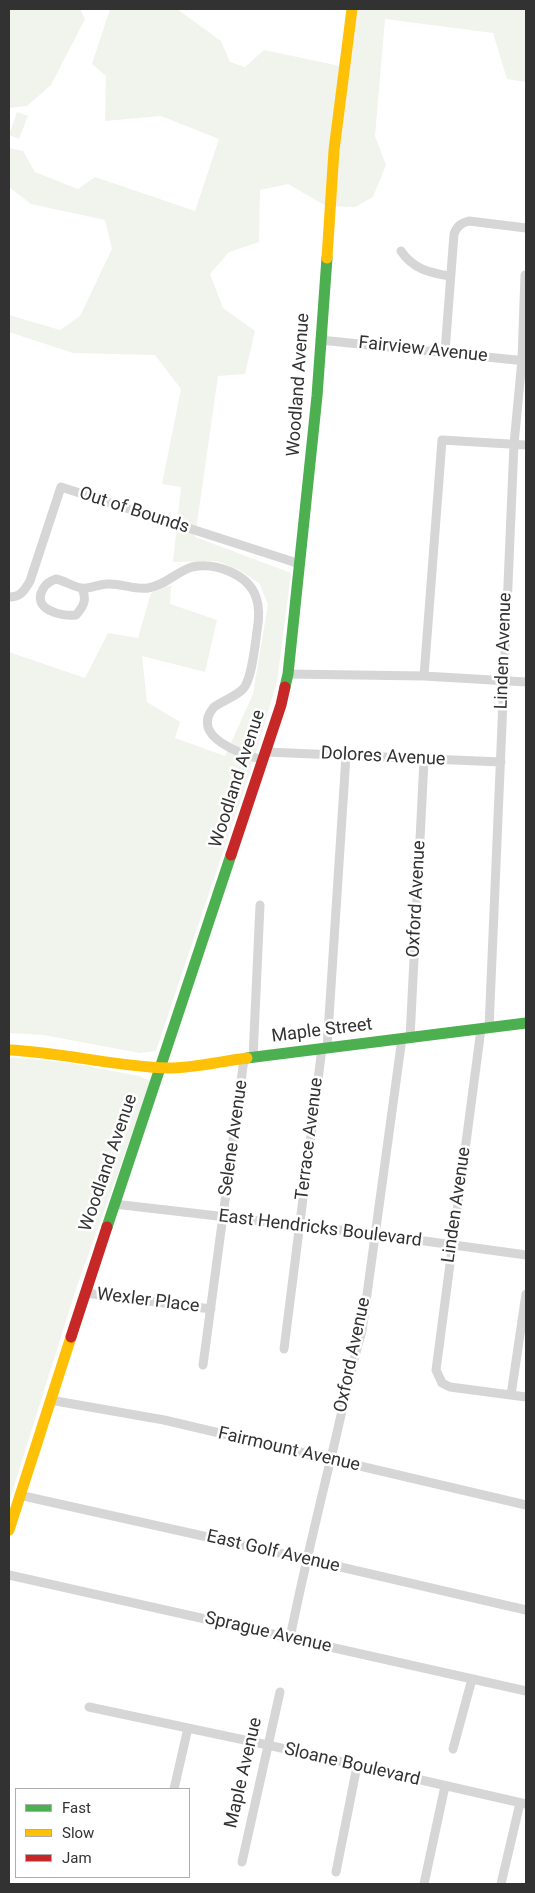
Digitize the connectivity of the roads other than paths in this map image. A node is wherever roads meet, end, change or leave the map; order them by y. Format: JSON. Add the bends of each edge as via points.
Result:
{"nodes":[{"id":1,"x":352,"y":9,"type":"edge"},
{"id":2,"x":526,"y":228,"type":"edge"},
{"id":3,"x":401,"y":251,"type":"dead end"},
{"id":4,"x":525,"y":275,"type":"edge"},
{"id":5,"x":450,"y":276,"type":"junction"},
{"id":6,"x":320,"y":340,"type":"junction"},
{"id":7,"x":445,"y":352,"type":"junction"},
{"id":8,"x":524,"y":360,"type":"edge"},
{"id":9,"x":514,"y":444,"type":"junction"},
{"id":10,"x":526,"y":445,"type":"edge"},
{"id":11,"x":300,"y":564,"type":"junction"},
{"id":12,"x":82,"y":589,"type":"junction"},
{"id":13,"x":9,"y":597,"type":"edge"},
{"id":14,"x":288,"y":674,"type":"junction"},
{"id":15,"x":424,"y":676,"type":"junction"},
{"id":16,"x":502,"y":680,"type":"junction"},
{"id":17,"x":526,"y":682,"type":"edge"},
{"id":18,"x":264,"y":756,"type":"junction"},
{"id":19,"x":346,"y":756,"type":"junction"},
{"id":20,"x":424,"y":760,"type":"junction"},
{"id":21,"x":501,"y":762,"type":"junction"},
{"id":22,"x":260,"y":905,"type":"dead end"},
{"id":23,"x":526,"y":1023,"type":"edge"},
{"id":24,"x":485,"y":1028,"type":"junction"},
{"id":25,"x":406,"y":1038,"type":"junction"},
{"id":26,"x":324,"y":1048,"type":"junction"},
{"id":27,"x":9,"y":1050,"type":"edge"},
{"id":28,"x":249,"y":1058,"type":"junction"},
{"id":29,"x":160,"y":1068,"type":"junction"},
{"id":30,"x":114,"y":1204,"type":"junction"},
{"id":31,"x":223,"y":1217,"type":"junction"},
{"id":32,"x":299,"y":1225,"type":"junction"},
{"id":33,"x":374,"y":1234,"type":"junction"},
{"id":34,"x":452,"y":1245,"type":"junction"},
{"id":35,"x":526,"y":1255,"type":"edge"},
{"id":36,"x":85,"y":1293,"type":"junction"},
{"id":37,"x":526,"y":1294,"type":"edge"},
{"id":38,"x":211,"y":1309,"type":"junction"},
{"id":39,"x":284,"y":1349,"type":"dead end"},
{"id":40,"x":203,"y":1365,"type":"dead end"},
{"id":41,"x":511,"y":1395,"type":"junction"},
{"id":42,"x":526,"y":1397,"type":"edge"},
{"id":43,"x":50,"y":1400,"type":"junction"},
{"id":44,"x":331,"y":1460,"type":"junction"},
{"id":45,"x":18,"y":1495,"type":"junction"},
{"id":46,"x":526,"y":1505,"type":"edge"},
{"id":47,"x":9,"y":1530,"type":"edge"},
{"id":48,"x":306,"y":1559,"type":"junction"},
{"id":49,"x":9,"y":1575,"type":"edge"},
{"id":50,"x":526,"y":1610,"type":"edge"},
{"id":51,"x":290,"y":1638,"type":"junction"},
{"id":52,"x":472,"y":1679,"type":"junction"},
{"id":53,"x":280,"y":1692,"type":"dead end"},
{"id":54,"x":526,"y":1692,"type":"edge"},
{"id":55,"x":89,"y":1707,"type":"dead end"},
{"id":56,"x":188,"y":1728,"type":"junction"},
{"id":57,"x":268,"y":1745,"type":"junction"},
{"id":58,"x":453,"y":1749,"type":"dead end"},
{"id":59,"x":357,"y":1766,"type":"junction"},
{"id":60,"x":445,"y":1786,"type":"junction"},
{"id":61,"x":174,"y":1788,"type":"edge"},
{"id":62,"x":523,"y":1804,"type":"edge"},
{"id":63,"x":242,"y":1862,"type":"dead end"},
{"id":64,"x":336,"y":1872,"type":"dead end"},
{"id":65,"x":424,"y":1884,"type":"edge"},
{"id":66,"x":501,"y":1884,"type":"edge"}],
"edges":[{"from":1,"to":6,"type":"street","name":"Woodland Avenue","via":[[334,150]]},
{"from":2,"to":5,"type":"street","via":[[476,221],[461,224],[454,234]]},
{"from":3,"to":5,"type":"street","via":[[406,259],[421,269]]},
{"from":4,"to":8,"type":"street","name":"Linden Avenue"},
{"from":5,"to":7,"type":"street"},
{"from":6,"to":7,"type":"street","name":"Fairview Avenue"},
{"from":6,"to":11,"type":"street","name":"Woodland Avenue"},
{"from":7,"to":8,"type":"street","name":"Fairview Avenue"},
{"from":8,"to":9,"type":"street","name":"Linden Avenue"},
{"from":9,"to":10,"type":"street"},
{"from":9,"to":15,"type":"street","via":[[442,440]]},
{"from":9,"to":16,"type":"street","name":"Linden Avenue"},
{"from":11,"to":13,"type":"street","name":"Out of Bounds","via":[[61,487],[30,581],[22,594]]},
{"from":11,"to":14,"type":"street","name":"Woodland Avenue"},
{"from":12,"to":12,"type":"street","via":[[85,601],[76,615],[68,616],[45,608],[40,601],[43,589],[52,580]]},
{"from":12,"to":18,"type":"street","name":"Dolores Avenue","via":[[106,584],[151,588],[194,567],[218,567],[247,582],[253,589],[259,608],[248,679],[241,691],[210,711],[208,722],[211,733],[222,744],[241,754]]},
{"from":14,"to":15,"type":"street"},
{"from":14,"to":18,"type":"street","name":"Woodland Avenue"},
{"from":15,"to":16,"type":"street"},
{"from":16,"to":17,"type":"street"},
{"from":16,"to":21,"type":"street","name":"Linden Avenue"},
{"from":18,"to":19,"type":"street","name":"Dolores Avenue"},
{"from":18,"to":29,"type":"street","name":"Woodland Avenue"},
{"from":19,"to":20,"type":"street","name":"Dolores Avenue"},
{"from":19,"to":26,"type":"street","name":"Terrace Avenue"},
{"from":20,"to":21,"type":"street","name":"Dolores Avenue"},
{"from":20,"to":25,"type":"street","name":"Oxford Avenue"},
{"from":21,"to":24,"type":"street","name":"Linden Avenue"},
{"from":22,"to":28,"type":"street","name":"Selene Avenue"},
{"from":23,"to":24,"type":"street"},
{"from":24,"to":25,"type":"street","name":"Maple Street"},
{"from":24,"to":34,"type":"street","name":"Linden Avenue"},
{"from":25,"to":26,"type":"street","name":"Maple Street"},
{"from":25,"to":33,"type":"street","name":"Oxford Avenue"},
{"from":26,"to":28,"type":"street","name":"Maple Street"},
{"from":26,"to":32,"type":"street","name":"Terrace Avenue"},
{"from":27,"to":29,"type":"street","name":"Maple Street","via":[[49,1052],[135,1067]]},
{"from":28,"to":29,"type":"street","name":"Maple Street"},
{"from":28,"to":31,"type":"street","name":"Selene Avenue"},
{"from":29,"to":30,"type":"street","name":"Woodland Avenue"},
{"from":30,"to":31,"type":"street","name":"East Hendricks Boulevard"},
{"from":30,"to":36,"type":"street","name":"Woodland Avenue"},
{"from":31,"to":32,"type":"street","name":"East Hendricks Boulevard"},
{"from":31,"to":38,"type":"street","name":"Selene Avenue"},
{"from":32,"to":33,"type":"street","name":"East Hendricks Boulevard"},
{"from":32,"to":39,"type":"street","name":"Terrace Avenue"},
{"from":33,"to":34,"type":"street","name":"East Hendricks Boulevard"},
{"from":33,"to":44,"type":"street","name":"Oxford Avenue","via":[[362,1331]]},
{"from":34,"to":35,"type":"street","name":"East Hendricks Boulevard"},
{"from":34,"to":41,"type":"street","name":"Linden Avenue","via":[[436,1370],[440,1380],[450,1387]]},
{"from":36,"to":38,"type":"street","name":"Wexler Place"},
{"from":36,"to":43,"type":"street","name":"Woodland Avenue"},
{"from":37,"to":41,"type":"street"},
{"from":38,"to":40,"type":"street","name":"Selene Avenue"},
{"from":41,"to":42,"type":"street"},
{"from":43,"to":44,"type":"street","name":"Fairmount Avenue","via":[[164,1420]]},
{"from":43,"to":45,"type":"street","name":"Woodland Avenue"},
{"from":44,"to":46,"type":"street","name":"Fairmount Avenue"},
{"from":44,"to":48,"type":"street","name":"Oxford Avenue"},
{"from":45,"to":47,"type":"street","name":"Woodland Avenue"},
{"from":45,"to":48,"type":"street","name":"East Golf Avenue"},
{"from":48,"to":50,"type":"street","name":"East Golf Avenue"},
{"from":48,"to":51,"type":"street","name":"Oxford Avenue"},
{"from":49,"to":51,"type":"street","name":"Sprague Avenue"},
{"from":51,"to":52,"type":"street","name":"Sprague Avenue"},
{"from":52,"to":54,"type":"street","name":"Sprague Avenue"},
{"from":52,"to":58,"type":"street"},
{"from":53,"to":57,"type":"street","name":"Maple Avenue"},
{"from":55,"to":56,"type":"street","name":"Sloane Boulevard"},
{"from":56,"to":57,"type":"street","name":"Sloane Boulevard"},
{"from":56,"to":61,"type":"street"},
{"from":57,"to":59,"type":"street","name":"Sloane Boulevard"},
{"from":57,"to":63,"type":"street","name":"Maple Avenue"},
{"from":59,"to":60,"type":"street","name":"Sloane Boulevard"},
{"from":59,"to":64,"type":"street"},
{"from":60,"to":62,"type":"street","name":"Sloane Boulevard"},
{"from":60,"to":65,"type":"street"},
{"from":62,"to":66,"type":"street"}]}
